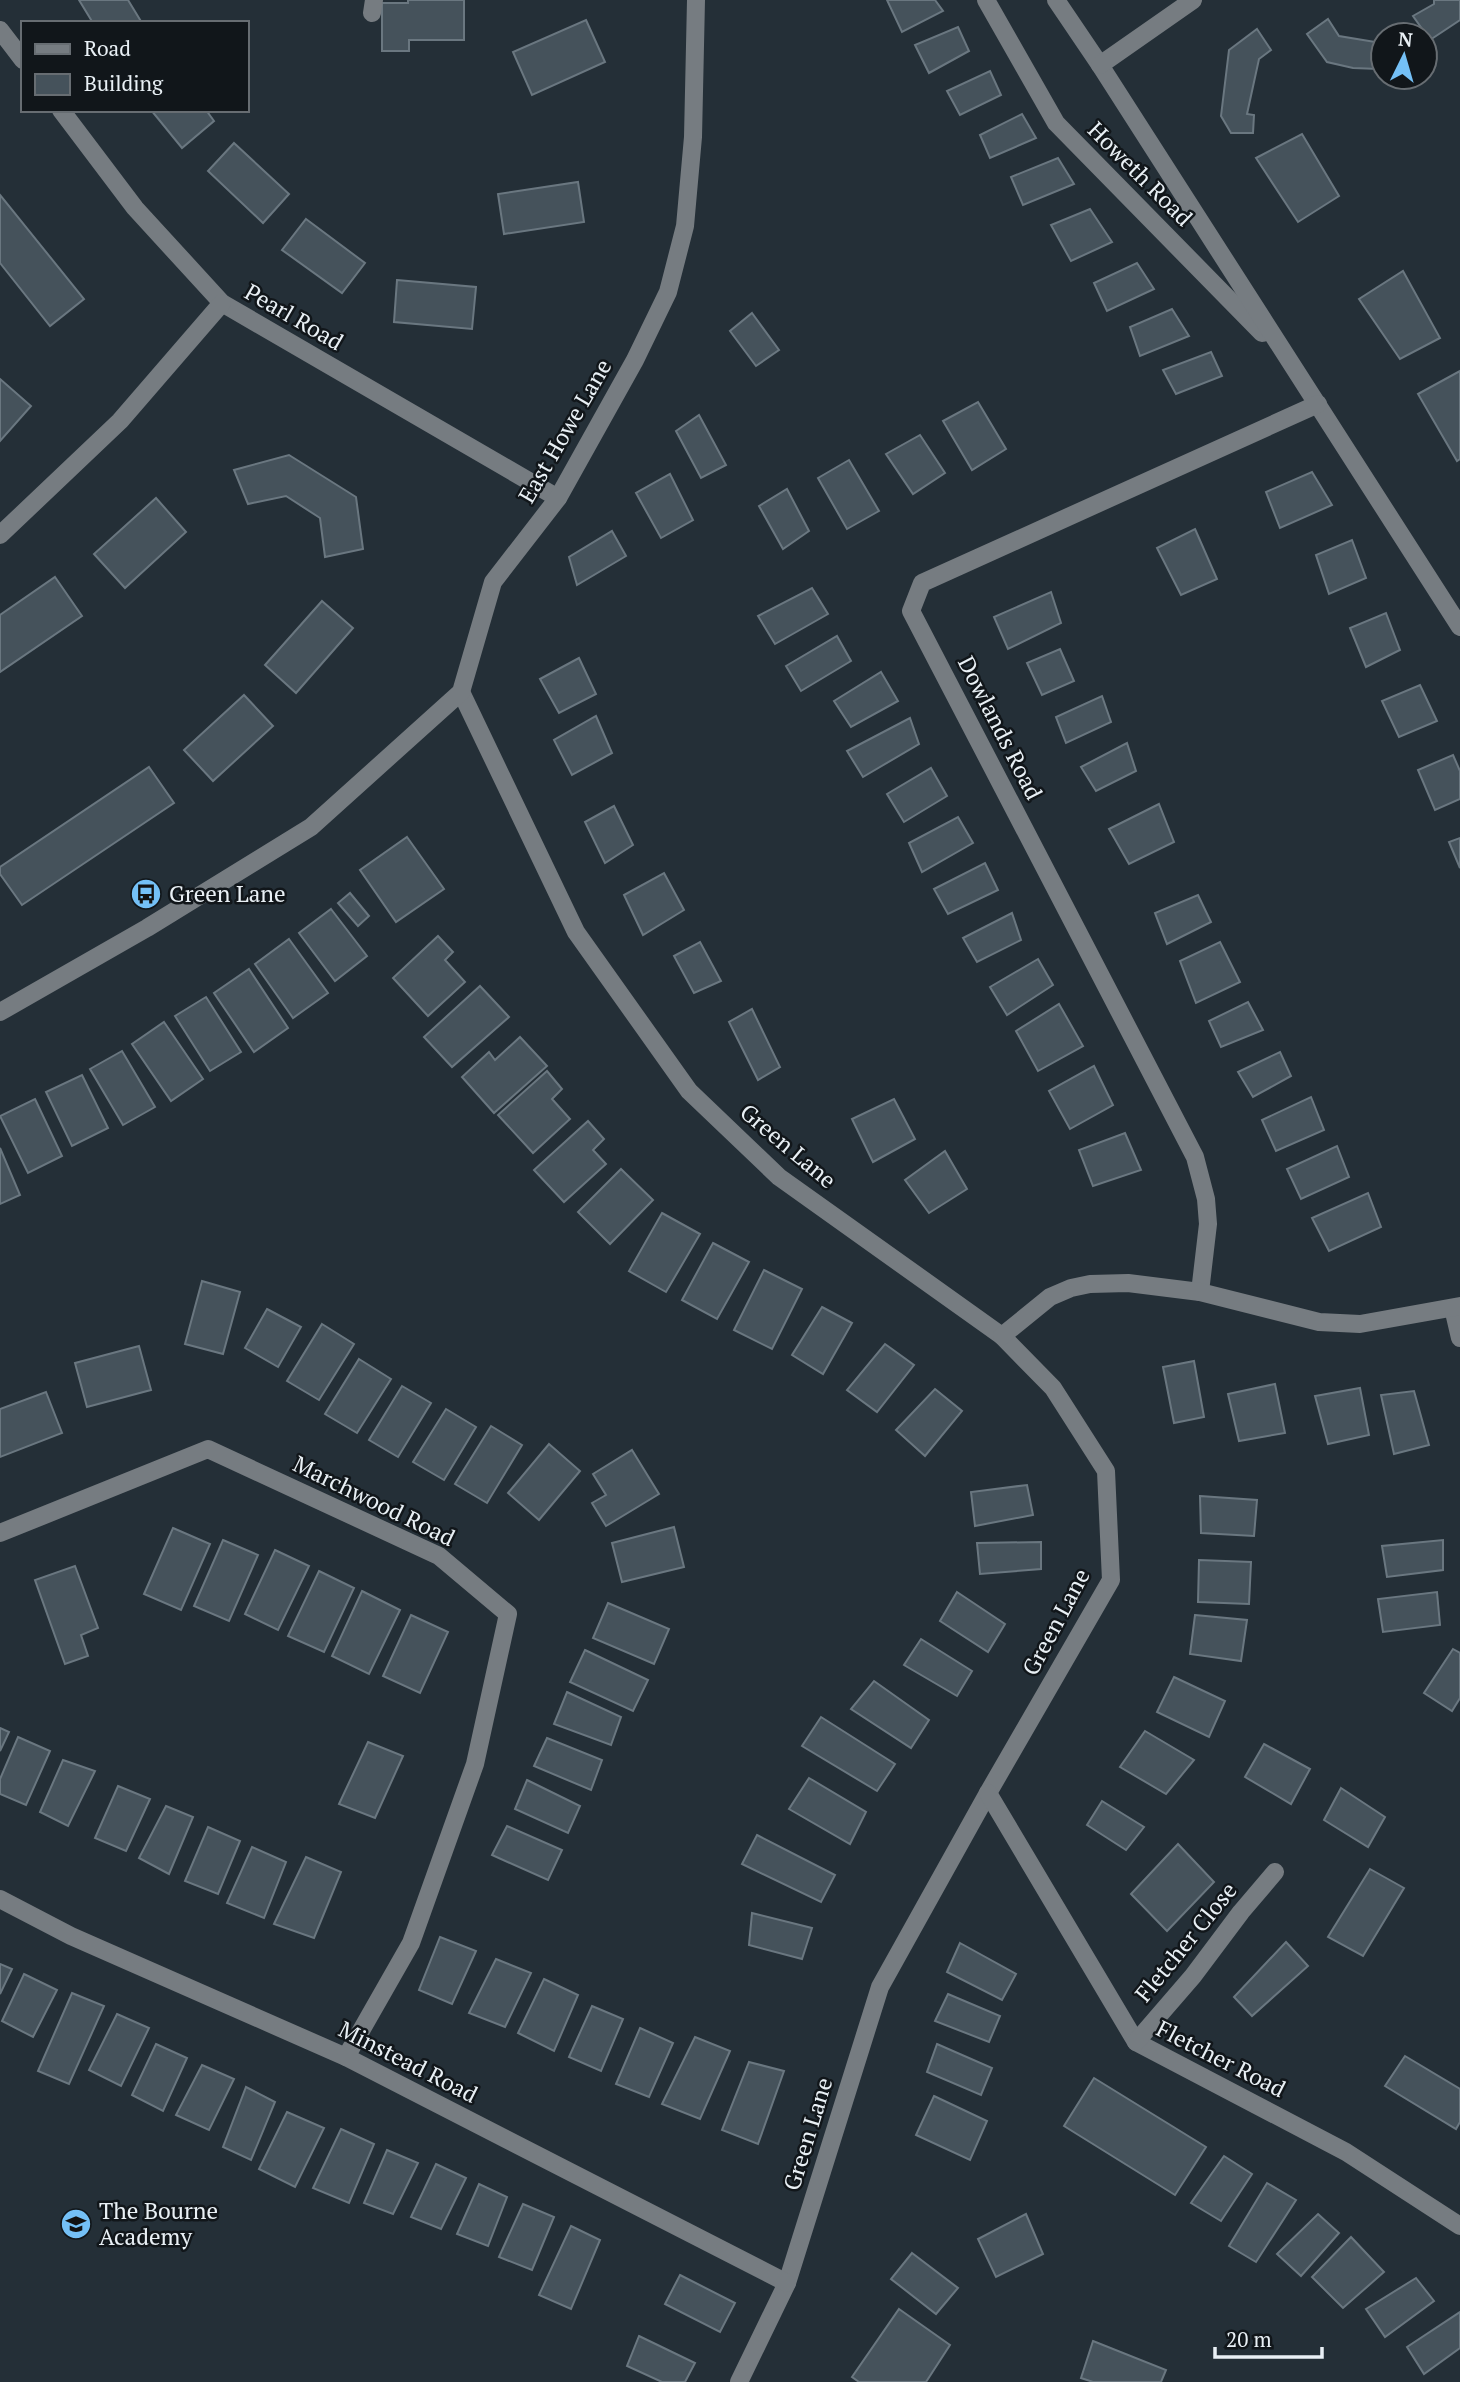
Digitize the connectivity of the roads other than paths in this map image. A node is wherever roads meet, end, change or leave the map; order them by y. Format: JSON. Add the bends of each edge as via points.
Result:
{"nodes":[{"id":1,"x":696,"y":0,"type":"edge"},
{"id":2,"x":986,"y":0,"type":"edge"},
{"id":3,"x":1056,"y":0,"type":"edge"},
{"id":4,"x":1193,"y":0,"type":"edge"},
{"id":5,"x":0,"y":30,"type":"edge"},
{"id":6,"x":21,"y":57,"type":"edge"},
{"id":7,"x":1100,"y":65,"type":"junction"},
{"id":8,"x":63,"y":112,"type":"edge"},
{"id":9,"x":222,"y":303,"type":"junction"},
{"id":10,"x":1289,"y":361,"type":"junction"},
{"id":11,"x":1318,"y":404,"type":"junction"},
{"id":12,"x":558,"y":498,"type":"junction"},
{"id":13,"x":0,"y":535,"type":"edge"},
{"id":14,"x":1460,"y":627,"type":"edge"},
{"id":15,"x":461,"y":691,"type":"junction"},
{"id":16,"x":0,"y":1012,"type":"edge"},
{"id":17,"x":1200,"y":1292,"type":"junction"},
{"id":18,"x":1457,"y":1307,"type":"edge"},
{"id":19,"x":1002,"y":1336,"type":"junction"},
{"id":20,"x":1460,"y":1338,"type":"edge"},
{"id":21,"x":0,"y":1533,"type":"edge"},
{"id":22,"x":988,"y":1793,"type":"junction"},
{"id":23,"x":1275,"y":1872,"type":"dead end"},
{"id":24,"x":0,"y":1899,"type":"edge"},
{"id":25,"x":1136,"y":2042,"type":"junction"},
{"id":26,"x":346,"y":2057,"type":"junction"},
{"id":27,"x":1460,"y":2226,"type":"edge"},
{"id":28,"x":787,"y":2283,"type":"junction"},
{"id":29,"x":739,"y":2382,"type":"edge"}],
"edges":[{"from":1,"to":12,"type":"street","name":"East Howe Lane","via":[[685,226],[668,292]]},
{"from":2,"to":10,"type":"street","name":"Howeth Road","via":[[1056,123]]},
{"from":3,"to":7,"type":"street","name":"Howeth Road"},
{"from":4,"to":7,"type":"street"},
{"from":5,"to":6,"type":"street"},
{"from":7,"to":10,"type":"street","name":"Howeth Road"},
{"from":8,"to":9,"type":"street","name":"Pearl Road","via":[[135,208]]},
{"from":9,"to":12,"type":"street","name":"Pearl Road"},
{"from":9,"to":13,"type":"street","via":[[120,421]]},
{"from":10,"to":11,"type":"street","name":"Howeth Road"},
{"from":11,"to":14,"type":"street","name":"Howeth Road"},
{"from":11,"to":17,"type":"street","name":"Dowlands Road","via":[[922,583],[911,611],[1195,1157],[1208,1224]]},
{"from":12,"to":15,"type":"street","name":"East Howe Lane","via":[[493,582]]},
{"from":15,"to":16,"type":"street","via":[[311,827]]},
{"from":15,"to":19,"type":"street","name":"Green Lane","via":[[576,932],[689,1091],[779,1177]]},
{"from":17,"to":18,"type":"street","via":[[1333,1323],[1360,1324]]},
{"from":17,"to":19,"type":"street","via":[[1128,1283],[1071,1288],[1050,1297]]},
{"from":18,"to":20,"type":"street"},
{"from":19,"to":22,"type":"street","name":"Green Lane","via":[[1053,1388],[1105,1471],[1111,1580]]},
{"from":21,"to":26,"type":"street","name":"Marchwood Road","via":[[208,1449],[439,1556],[508,1614],[475,1764],[411,1943]]},
{"from":22,"to":25,"type":"street","name":"Fletcher Road"},
{"from":22,"to":28,"type":"street","name":"Green Lane","via":[[880,1987]]},
{"from":23,"to":25,"type":"street","name":"Fletcher Close"},
{"from":24,"to":26,"type":"street","name":"Minstead Road","via":[[71,1936]]},
{"from":25,"to":27,"type":"street","name":"Fletcher Road","via":[[1346,2152]]},
{"from":26,"to":28,"type":"street","name":"Minstead Road"},
{"from":28,"to":29,"type":"street","name":"Green Lane"}]}
